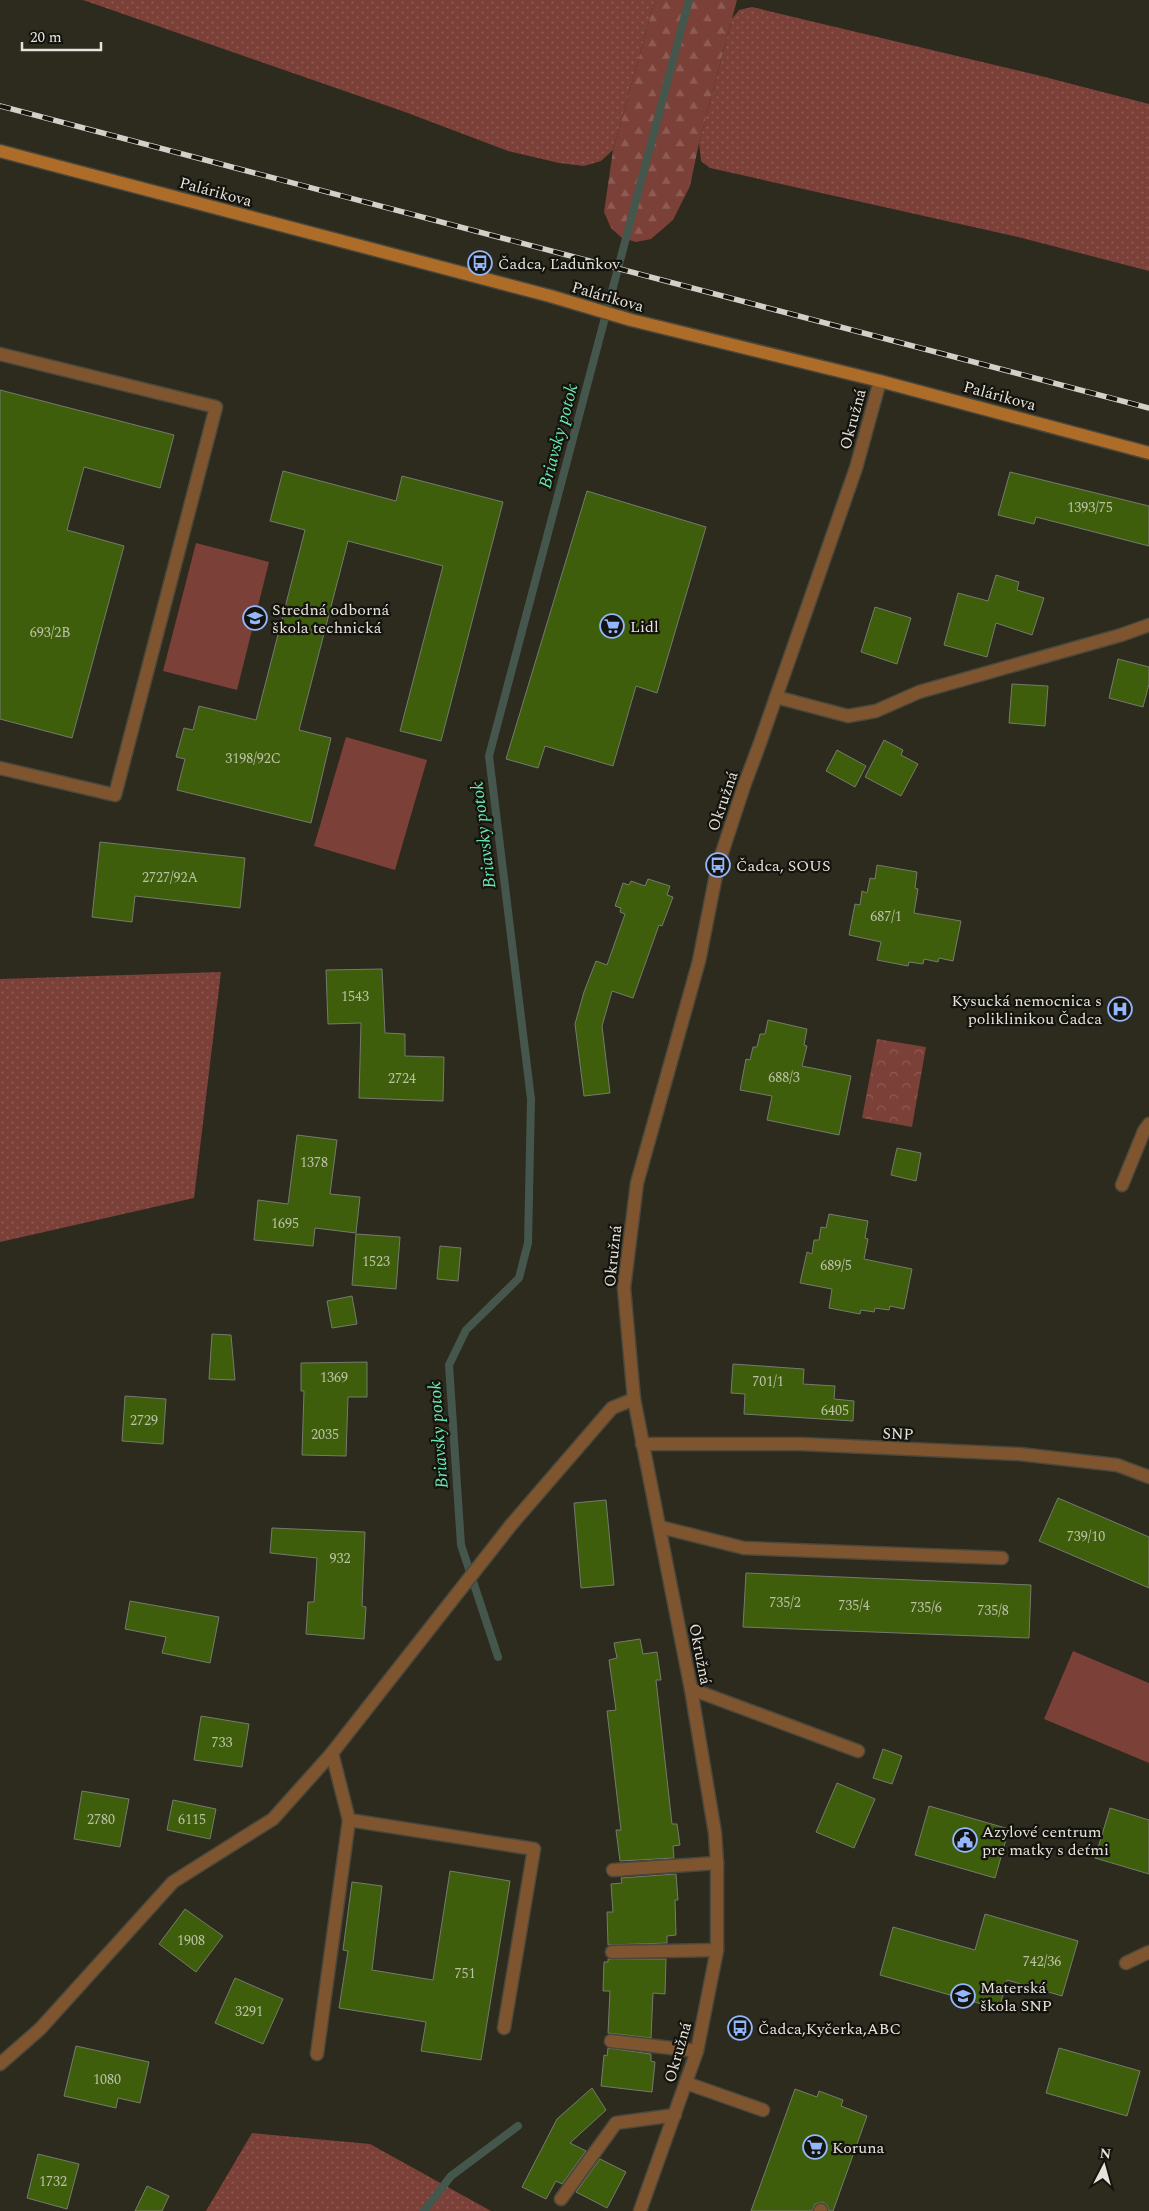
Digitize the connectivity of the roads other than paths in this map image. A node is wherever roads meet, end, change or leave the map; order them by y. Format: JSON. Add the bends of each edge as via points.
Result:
{"nodes":[{"id":1,"x":0,"y":152,"type":"edge"},
{"id":2,"x":0,"y":354,"type":"edge"},
{"id":3,"x":880,"y":381,"type":"junction"},
{"id":4,"x":1149,"y":453,"type":"edge"},
{"id":5,"x":1149,"y":625,"type":"edge"},
{"id":6,"x":776,"y":697,"type":"junction"},
{"id":7,"x":0,"y":768,"type":"edge"},
{"id":8,"x":1149,"y":1124,"type":"edge"},
{"id":9,"x":1122,"y":1185,"type":"dead end"},
{"id":10,"x":634,"y":1399,"type":"junction"},
{"id":11,"x":642,"y":1444,"type":"junction"},
{"id":12,"x":1149,"y":1477,"type":"edge"},
{"id":13,"x":660,"y":1527,"type":"junction"},
{"id":14,"x":1002,"y":1558,"type":"dead end"},
{"id":15,"x":691,"y":1689,"type":"junction"},
{"id":16,"x":858,"y":1751,"type":"dead end"},
{"id":17,"x":332,"y":1752,"type":"junction"},
{"id":18,"x":349,"y":1820,"type":"junction"},
{"id":19,"x":717,"y":1863,"type":"junction"},
{"id":20,"x":613,"y":1870,"type":"dead end"},
{"id":21,"x":717,"y":1950,"type":"junction"},
{"id":22,"x":612,"y":1952,"type":"dead end"},
{"id":23,"x":1149,"y":1952,"type":"edge"},
{"id":24,"x":1126,"y":1963,"type":"dead end"},
{"id":25,"x":504,"y":2028,"type":"dead end"},
{"id":26,"x":610,"y":2041,"type":"dead end"},
{"id":27,"x":697,"y":2051,"type":"junction"},
{"id":28,"x":317,"y":2054,"type":"dead end"},
{"id":29,"x":0,"y":2064,"type":"edge"},
{"id":30,"x":686,"y":2083,"type":"junction"},
{"id":31,"x":763,"y":2110,"type":"dead end"},
{"id":32,"x":675,"y":2115,"type":"junction"},
{"id":33,"x":561,"y":2199,"type":"dead end"},
{"id":34,"x":640,"y":2211,"type":"edge"}],
"edges":[{"from":1,"to":3,"type":"main road","name":"Palárikova","via":[[631,320]]},
{"from":2,"to":7,"type":"street","via":[[216,407],[115,795]]},
{"from":3,"to":4,"type":"main road","name":"Palárikova"},
{"from":3,"to":6,"type":"street","name":"Okružná","via":[[856,468]]},
{"from":5,"to":6,"type":"street","via":[[919,692],[876,711],[848,716]]},
{"from":6,"to":10,"type":"street","name":"Okružná","via":[[718,865],[699,961],[638,1183],[624,1288]]},
{"from":8,"to":9,"type":"street"},
{"from":10,"to":11,"type":"street","name":"Okružná"},
{"from":10,"to":17,"type":"street","via":[[612,1408],[511,1524]]},
{"from":11,"to":12,"type":"street","name":"SNP","via":[[801,1444],[1019,1454],[1117,1465]]},
{"from":11,"to":13,"type":"street","name":"Okružná"},
{"from":13,"to":14,"type":"street","via":[[744,1548]]},
{"from":13,"to":15,"type":"street","name":"Okružná"},
{"from":15,"to":16,"type":"street"},
{"from":15,"to":19,"type":"street","name":"Okružná"},
{"from":17,"to":18,"type":"street"},
{"from":17,"to":29,"type":"street","via":[[273,1820],[173,1882],[40,2029]]},
{"from":18,"to":25,"type":"street","via":[[534,1849]]},
{"from":18,"to":28,"type":"street"},
{"from":19,"to":20,"type":"street"},
{"from":19,"to":21,"type":"street","name":"Okružná"},
{"from":21,"to":22,"type":"street"},
{"from":21,"to":27,"type":"street","name":"Okružná"},
{"from":23,"to":24,"type":"street"},
{"from":26,"to":27,"type":"street"},
{"from":27,"to":30,"type":"street","name":"Okružná"},
{"from":30,"to":31,"type":"street"},
{"from":30,"to":32,"type":"street","name":"Okružná"},
{"from":32,"to":33,"type":"street","via":[[616,2123]]},
{"from":32,"to":34,"type":"street","name":"Okružná"}]}
